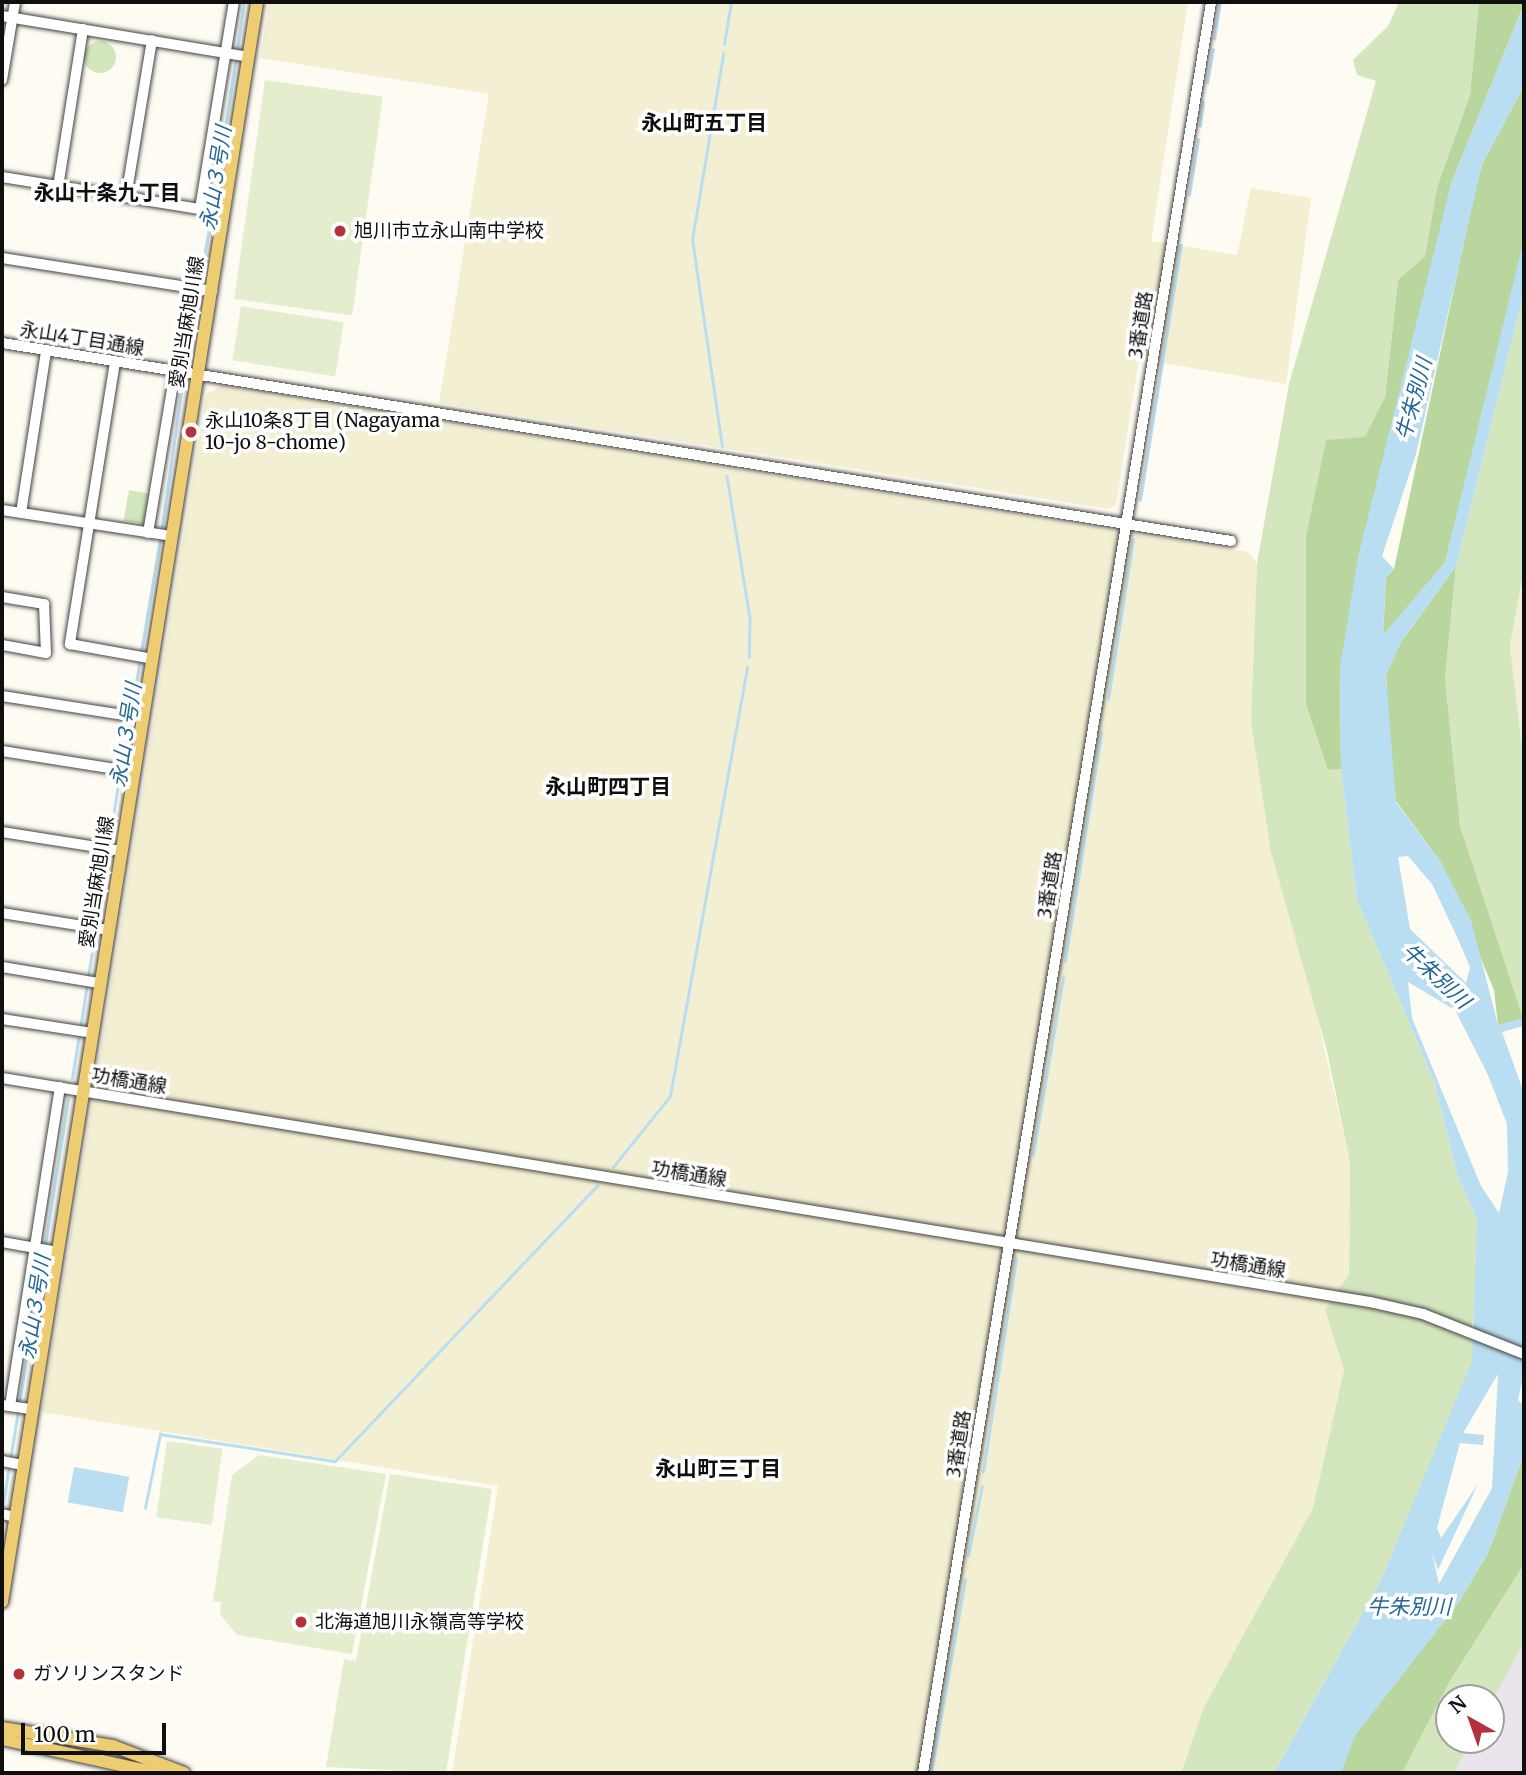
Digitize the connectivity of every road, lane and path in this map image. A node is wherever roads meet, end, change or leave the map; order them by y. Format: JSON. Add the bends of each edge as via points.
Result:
{"nodes":[{"id":1,"x":15,"y":2,"type":"edge"},
{"id":2,"x":234,"y":2,"type":"edge"},
{"id":3,"x":257,"y":2,"type":"edge"},
{"id":4,"x":1211,"y":2,"type":"edge"},
{"id":5,"x":7,"y":17,"type":"edge"},
{"id":6,"x":83,"y":29,"type":"junction"},
{"id":7,"x":152,"y":40,"type":"junction"},
{"id":8,"x":237,"y":55,"type":"junction"},
{"id":9,"x":2,"y":80,"type":"edge"},
{"id":10,"x":2,"y":177,"type":"edge"},
{"id":11,"x":58,"y":187,"type":"junction"},
{"id":12,"x":126,"y":197,"type":"junction"},
{"id":13,"x":212,"y":211,"type":"junction"},
{"id":14,"x":2,"y":258,"type":"edge"},
{"id":15,"x":203,"y":290,"type":"junction"},
{"id":16,"x":2,"y":343,"type":"edge"},
{"id":17,"x":46,"y":351,"type":"junction"},
{"id":18,"x":115,"y":362,"type":"junction"},
{"id":19,"x":175,"y":372,"type":"junction"},
{"id":20,"x":198,"y":376,"type":"junction"},
{"id":21,"x":2,"y":510,"type":"edge"},
{"id":22,"x":21,"y":513,"type":"junction"},
{"id":23,"x":90,"y":523,"type":"junction"},
{"id":24,"x":1126,"y":526,"type":"junction"},
{"id":25,"x":159,"y":535,"type":"junction"},
{"id":26,"x":1231,"y":541,"type":"dead end"},
{"id":27,"x":2,"y":597,"type":"edge"},
{"id":28,"x":46,"y":644,"type":"junction"},
{"id":29,"x":70,"y":644,"type":"junction"},
{"id":30,"x":2,"y":646,"type":"edge"},
{"id":31,"x":144,"y":658,"type":"junction"},
{"id":32,"x":2,"y":696,"type":"edge"},
{"id":33,"x":134,"y":717,"type":"junction"},
{"id":34,"x":2,"y":751,"type":"edge"},
{"id":35,"x":126,"y":771,"type":"junction"},
{"id":36,"x":2,"y":832,"type":"edge"},
{"id":37,"x":113,"y":849,"type":"junction"},
{"id":38,"x":2,"y":913,"type":"edge"},
{"id":39,"x":99,"y":928,"type":"junction"},
{"id":40,"x":2,"y":967,"type":"edge"},
{"id":41,"x":91,"y":982,"type":"junction"},
{"id":42,"x":2,"y":1019,"type":"edge"},
{"id":43,"x":84,"y":1032,"type":"junction"},
{"id":44,"x":2,"y":1079,"type":"edge"},
{"id":45,"x":60,"y":1087,"type":"junction"},
{"id":46,"x":82,"y":1091,"type":"junction"},
{"id":47,"x":2,"y":1242,"type":"edge"},
{"id":48,"x":1009,"y":1245,"type":"junction"},
{"id":49,"x":46,"y":1249,"type":"junction"},
{"id":50,"x":1524,"y":1354,"type":"edge"},
{"id":51,"x":16,"y":1407,"type":"edge"},
{"id":52,"x":12,"y":1463,"type":"edge"},
{"id":53,"x":8,"y":1516,"type":"edge"},
{"id":54,"x":4,"y":1567,"type":"edge"},
{"id":55,"x":2,"y":1602,"type":"edge"},
{"id":56,"x":2,"y":1728,"type":"edge"},
{"id":57,"x":2,"y":1739,"type":"edge"},
{"id":58,"x":156,"y":1773,"type":"edge"},
{"id":59,"x":184,"y":1773,"type":"edge"},
{"id":60,"x":923,"y":1773,"type":"edge"}],
"edges":[{"from":1,"to":5,"type":"street"},
{"from":2,"to":8,"type":"street"},
{"from":3,"to":8,"type":"main road","name":"愛別当麻旭川線"},
{"from":4,"to":24,"type":"street","name":"3番道路"},
{"from":5,"to":6,"type":"street"},
{"from":5,"to":9,"type":"street"},
{"from":6,"to":7,"type":"street"},
{"from":6,"to":11,"type":"street"},
{"from":7,"to":8,"type":"street"},
{"from":7,"to":12,"type":"street"},
{"from":8,"to":13,"type":"main road","name":"愛別当麻旭川線"},
{"from":8,"to":13,"type":"street"},
{"from":10,"to":11,"type":"street"},
{"from":11,"to":12,"type":"street"},
{"from":12,"to":13,"type":"street"},
{"from":13,"to":15,"type":"main road","name":"愛別当麻旭川線"},
{"from":14,"to":15,"type":"street"},
{"from":15,"to":20,"type":"main road","name":"愛別当麻旭川線"},
{"from":16,"to":17,"type":"street","name":"永山4丁目通線"},
{"from":17,"to":18,"type":"street","name":"永山4丁目通線"},
{"from":17,"to":22,"type":"street"},
{"from":18,"to":19,"type":"street","name":"永山4丁目通線"},
{"from":18,"to":23,"type":"street"},
{"from":19,"to":20,"type":"street","name":"永山4丁目通線"},
{"from":19,"to":25,"type":"street"},
{"from":20,"to":24,"type":"street","name":"永山4丁目通線"},
{"from":20,"to":25,"type":"main road","name":"愛別当麻旭川線"},
{"from":21,"to":22,"type":"street"},
{"from":22,"to":23,"type":"street"},
{"from":23,"to":25,"type":"street"},
{"from":23,"to":29,"type":"street"},
{"from":24,"to":26,"type":"street","name":"永山4丁目通線"},
{"from":24,"to":48,"type":"street","name":"3番道路"},
{"from":25,"to":31,"type":"main road","name":"愛別当麻旭川線"},
{"from":27,"to":28,"type":"street","via":[[44,604]]},
{"from":28,"to":29,"type":"street"},
{"from":28,"to":30,"type":"street","via":[[46,653]]},
{"from":29,"to":31,"type":"street"},
{"from":31,"to":33,"type":"main road","name":"愛別当麻旭川線"},
{"from":32,"to":33,"type":"street"},
{"from":33,"to":35,"type":"main road","name":"愛別当麻旭川線"},
{"from":34,"to":35,"type":"street"},
{"from":35,"to":37,"type":"main road","name":"愛別当麻旭川線"},
{"from":36,"to":37,"type":"street"},
{"from":37,"to":39,"type":"main road","name":"愛別当麻旭川線"},
{"from":38,"to":39,"type":"street"},
{"from":39,"to":41,"type":"main road","name":"愛別当麻旭川線"},
{"from":40,"to":41,"type":"street"},
{"from":41,"to":43,"type":"main road","name":"愛別当麻旭川線"},
{"from":42,"to":43,"type":"street"},
{"from":43,"to":46,"type":"main road","name":"愛別当麻旭川線"},
{"from":44,"to":45,"type":"street","name":"功橋通線"},
{"from":45,"to":46,"type":"street","name":"功橋通線"},
{"from":45,"to":49,"type":"street"},
{"from":46,"to":48,"type":"street","name":"功橋通線"},
{"from":46,"to":49,"type":"main road","name":"愛別当麻旭川線"},
{"from":47,"to":49,"type":"street"},
{"from":48,"to":50,"type":"street","name":"功橋通線","via":[[1370,1301],[1423,1314]]},
{"from":48,"to":60,"type":"street","name":"3番道路"},
{"from":49,"to":51,"type":"main road","name":"愛別当麻旭川線"},
{"from":49,"to":51,"type":"street"},
{"from":51,"to":52,"type":"main road","name":"愛別当麻旭川線"},
{"from":52,"to":53,"type":"main road","name":"愛別当麻旭川線"},
{"from":53,"to":54,"type":"main road","name":"愛別当麻旭川線"},
{"from":54,"to":55,"type":"main road","name":"愛別当麻旭川線"},
{"from":56,"to":59,"type":"main road","via":[[113,1746]]},
{"from":57,"to":58,"type":"main road"}]}
